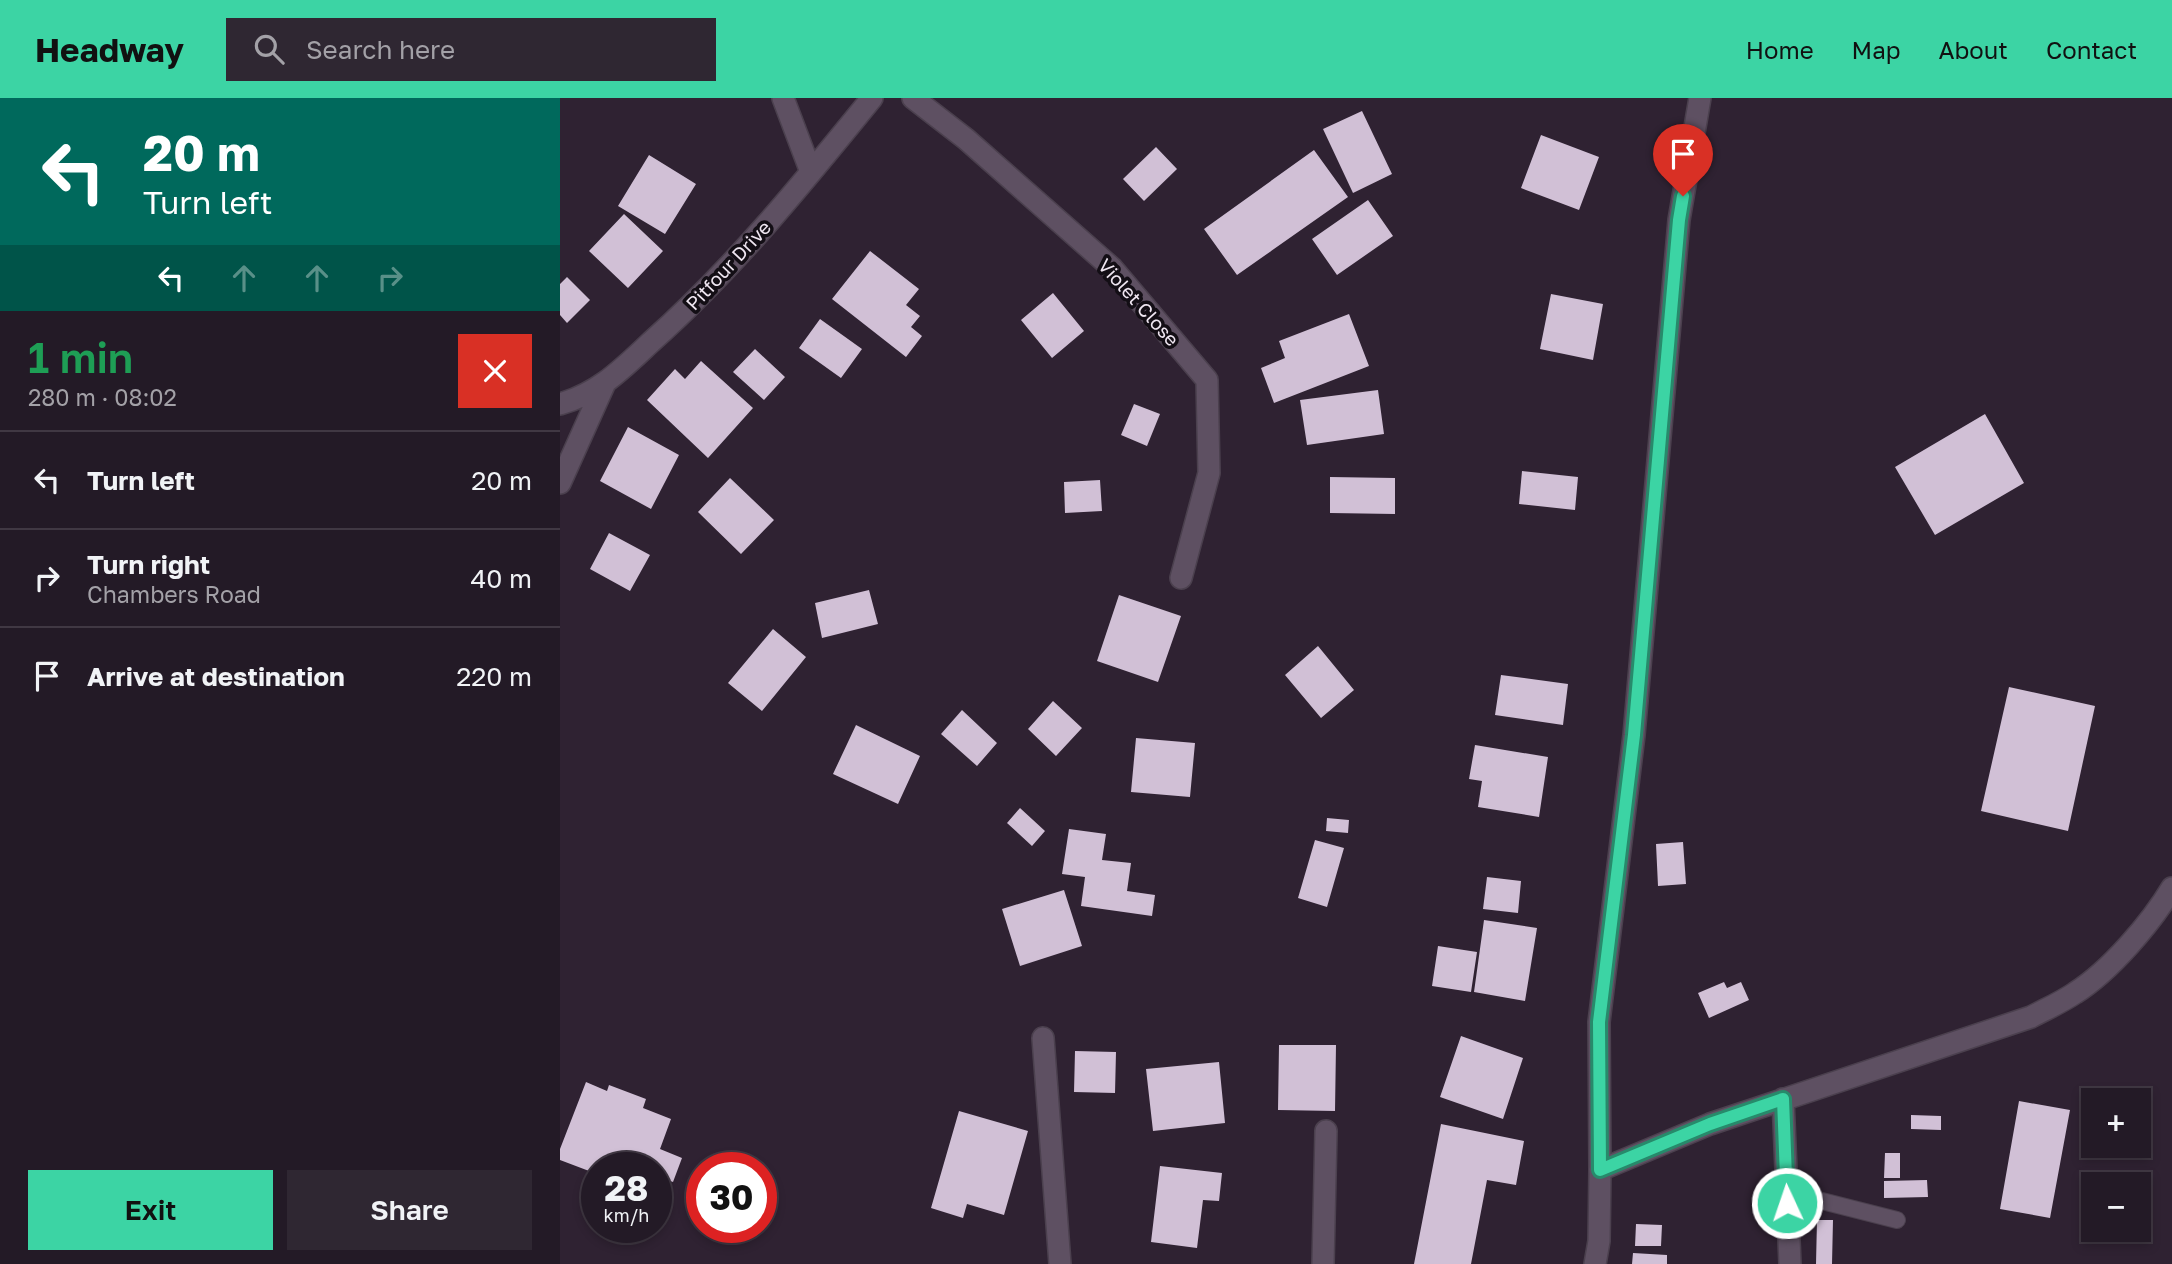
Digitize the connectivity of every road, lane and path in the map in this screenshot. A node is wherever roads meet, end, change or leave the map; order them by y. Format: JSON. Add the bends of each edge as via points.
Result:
{"nodes":[{"id":1,"x":783,"y":98,"type":"edge"},
{"id":2,"x":872,"y":98,"type":"edge"},
{"id":3,"x":913,"y":98,"type":"edge"},
{"id":4,"x":1700,"y":98,"type":"edge"},
{"id":5,"x":811,"y":172,"type":"junction"},
{"id":6,"x":604,"y":385,"type":"junction"},
{"id":7,"x":560,"y":404,"type":"edge"},
{"id":8,"x":560,"y":483,"type":"edge"},
{"id":9,"x":1181,"y":578,"type":"dead end"},
{"id":10,"x":2172,"y":888,"type":"edge"},
{"id":11,"x":1043,"y":1038,"type":"dead end"},
{"id":12,"x":1783,"y":1099,"type":"junction"},
{"id":13,"x":1326,"y":1131,"type":"dead end"},
{"id":14,"x":1600,"y":1170,"type":"junction"},
{"id":15,"x":1786,"y":1178,"type":"junction"},
{"id":16,"x":1897,"y":1220,"type":"dead end"},
{"id":17,"x":1059,"y":1264,"type":"edge"},
{"id":18,"x":1322,"y":1264,"type":"edge"},
{"id":19,"x":1595,"y":1264,"type":"edge"},
{"id":20,"x":1790,"y":1264,"type":"edge"}],
"edges":[{"from":1,"to":5,"type":"street"},
{"from":2,"to":5,"type":"street","name":"Pitfour Drive"},
{"from":3,"to":9,"type":"street","name":"Violet Close","via":[[1112,268],[1207,380],[1209,474]]},
{"from":4,"to":14,"type":"street","via":[[1679,220],[1634,735],[1599,1022]]},
{"from":5,"to":6,"type":"street","name":"Pitfour Drive","via":[[695,302]]},
{"from":6,"to":7,"type":"street","name":"Pitfour Drive"},
{"from":6,"to":8,"type":"street"},
{"from":10,"to":12,"type":"street","via":[[2158,911],[2113,961],[2076,993],[2031,1017]]},
{"from":11,"to":17,"type":"street"},
{"from":12,"to":14,"type":"street"},
{"from":12,"to":15,"type":"street"},
{"from":13,"to":18,"type":"street"},
{"from":14,"to":19,"type":"street"},
{"from":15,"to":16,"type":"lane","via":[[1818,1199]]},
{"from":15,"to":20,"type":"street"}]}
